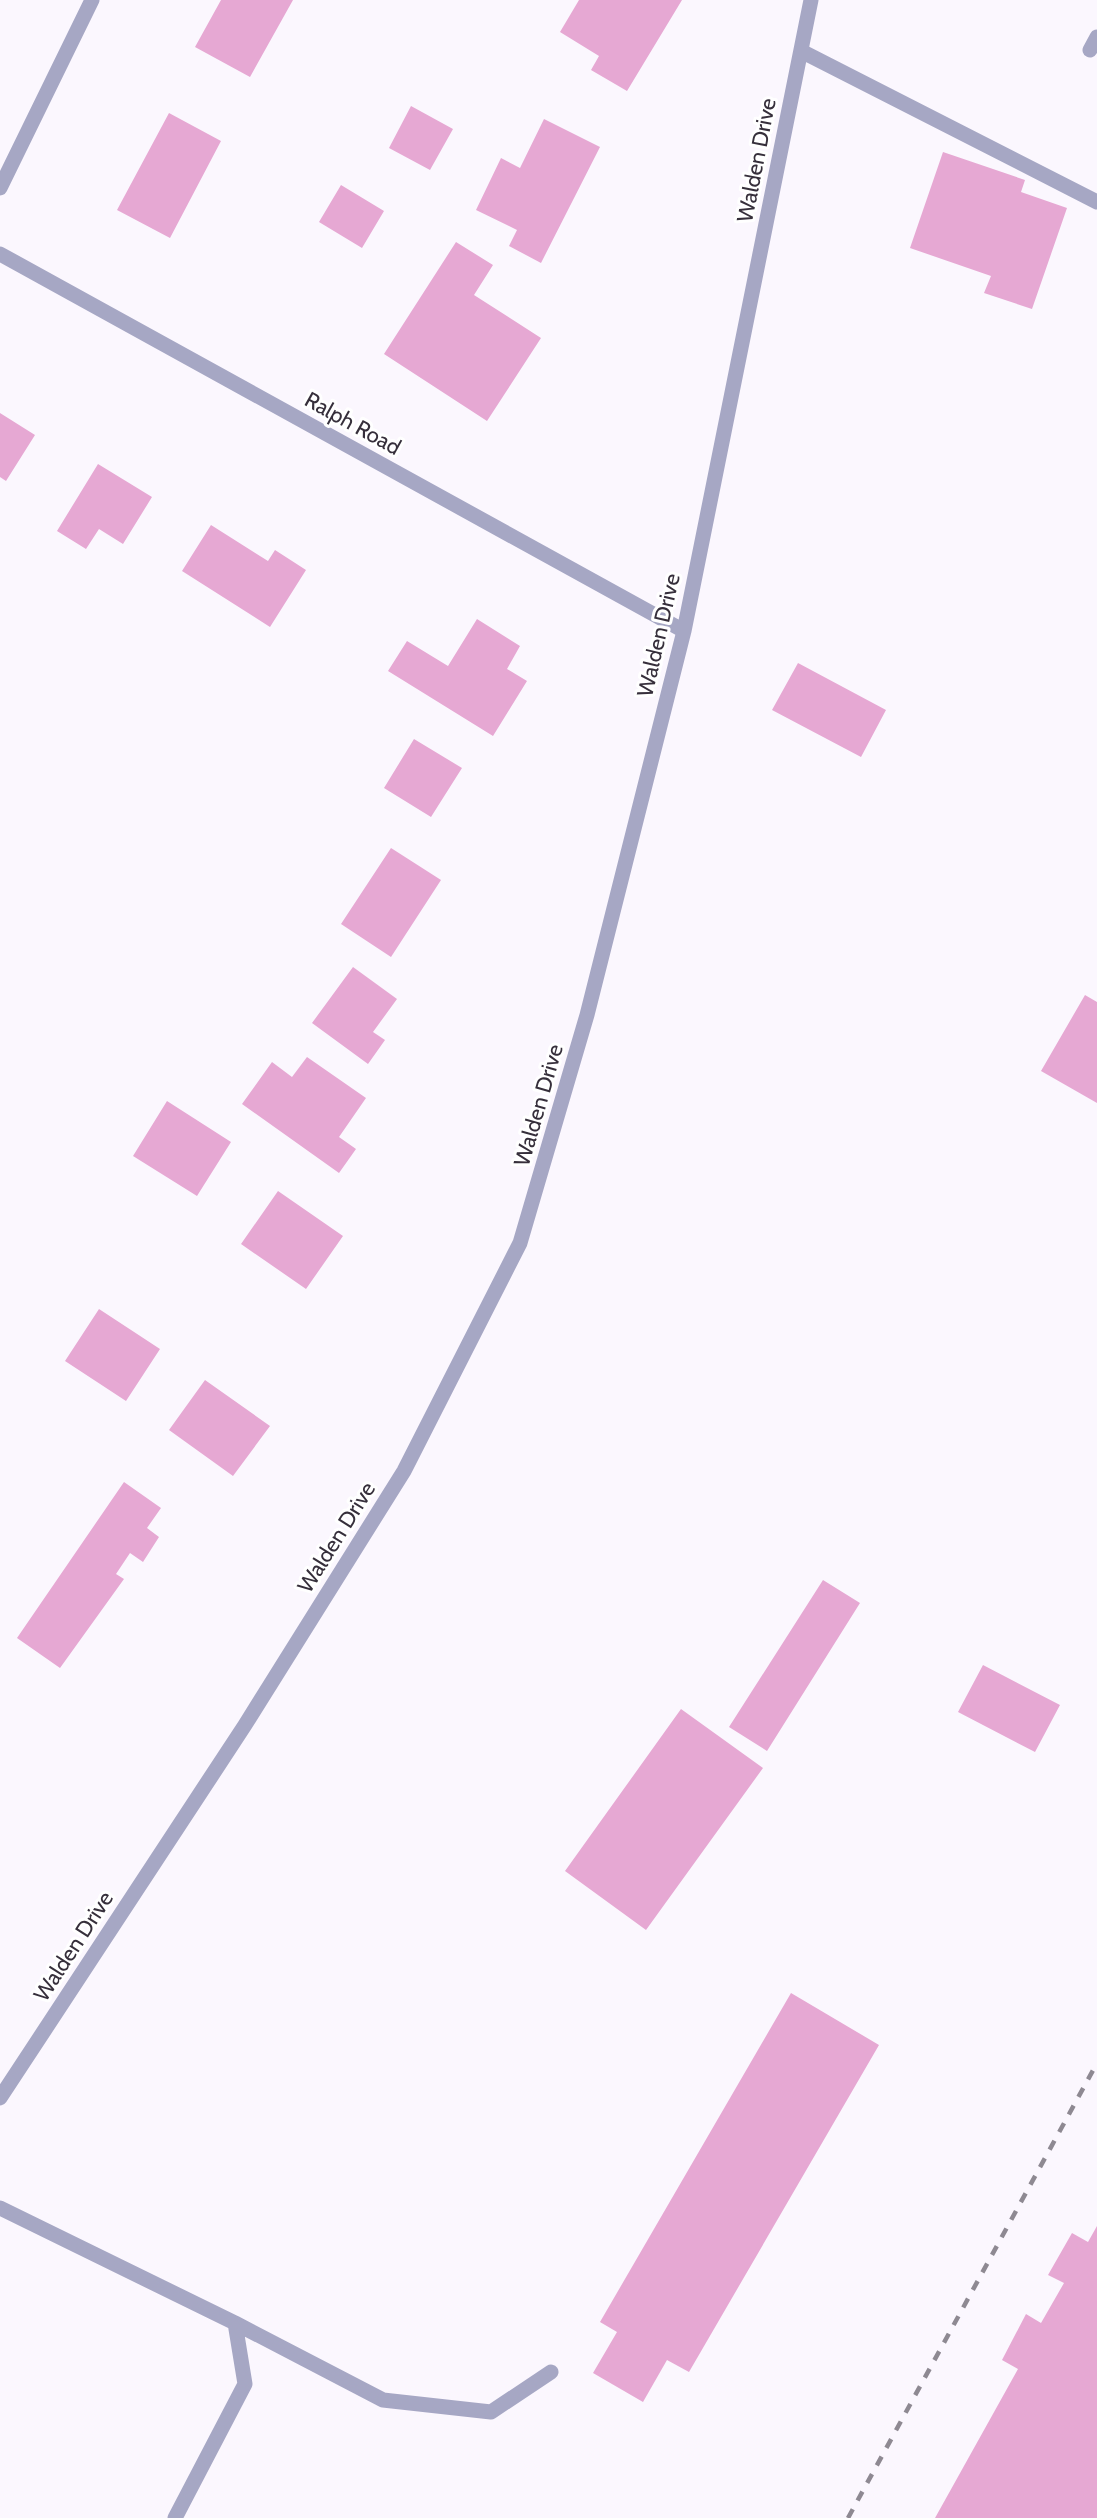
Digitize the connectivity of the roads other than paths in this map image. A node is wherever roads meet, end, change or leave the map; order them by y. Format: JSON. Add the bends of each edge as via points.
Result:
{"nodes":[{"id":1,"x":92,"y":0,"type":"edge"},
{"id":2,"x":811,"y":0,"type":"edge"},
{"id":3,"x":801,"y":51,"type":"junction"},
{"id":4,"x":0,"y":188,"type":"edge"},
{"id":5,"x":1097,"y":202,"type":"edge"},
{"id":6,"x":0,"y":254,"type":"edge"},
{"id":7,"x":684,"y":632,"type":"junction"},
{"id":8,"x":0,"y":2098,"type":"edge"},
{"id":9,"x":0,"y":2208,"type":"edge"},
{"id":10,"x":235,"y":2323,"type":"junction"},
{"id":11,"x":551,"y":2372,"type":"dead end"},
{"id":12,"x":175,"y":2518,"type":"edge"}],
"edges":[{"from":1,"to":4,"type":"street"},
{"from":2,"to":3,"type":"street","name":"Walden Drive"},
{"from":3,"to":5,"type":"street"},
{"from":3,"to":7,"type":"street","name":"Walden Drive"},
{"from":6,"to":7,"type":"street","name":"Ralph Road"},
{"from":7,"to":8,"type":"street","name":"Walden Drive","via":[[588,1015],[520,1243],[404,1471],[245,1725]]},
{"from":9,"to":10,"type":"street"},
{"from":10,"to":11,"type":"street","via":[[382,2400],[491,2412]]},
{"from":10,"to":12,"type":"street","via":[[245,2384]]}]}
